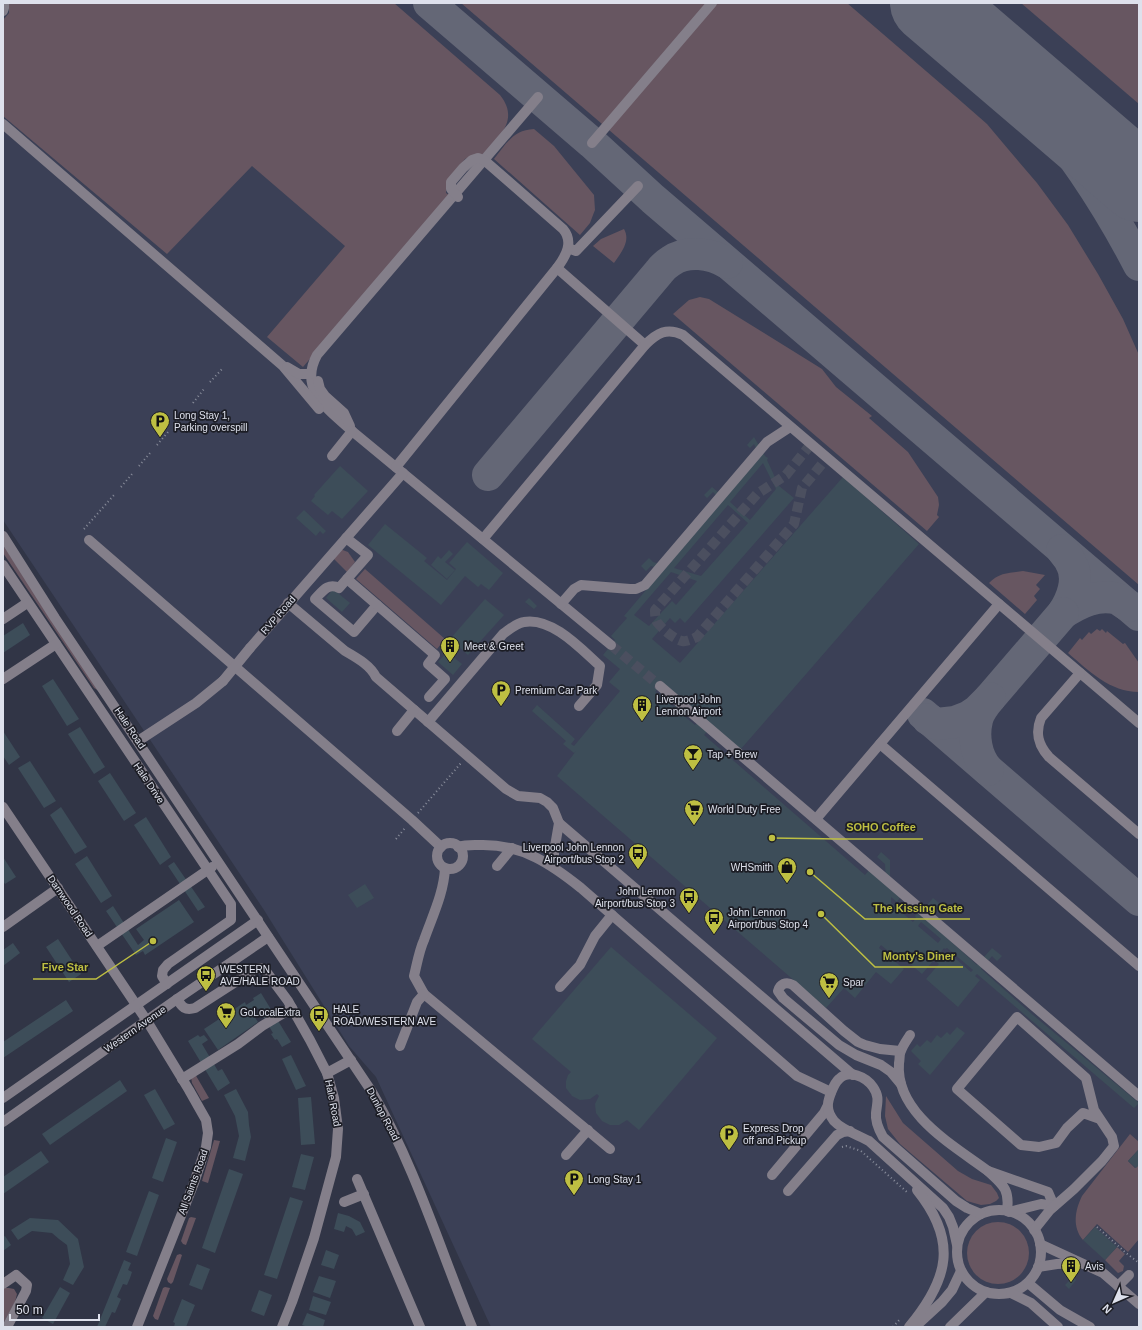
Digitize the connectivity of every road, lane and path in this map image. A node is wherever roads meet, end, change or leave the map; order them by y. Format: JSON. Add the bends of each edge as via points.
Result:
{"nodes":[{"id":1,"x":4,"y":3,"type":"edge"},
{"id":2,"x":712,"y":3,"type":"edge"},
{"id":3,"x":3,"y":11,"type":"edge"},
{"id":4,"x":538,"y":97,"type":"dead end"},
{"id":5,"x":3,"y":124,"type":"edge"},
{"id":6,"x":592,"y":143,"type":"dead end"},
{"id":7,"x":484,"y":160,"type":"junction"},
{"id":8,"x":497,"y":171,"type":"junction"},
{"id":9,"x":638,"y":186,"type":"dead end"},
{"id":10,"x":456,"y":196,"type":"junction"},
{"id":11,"x":568,"y":248,"type":"junction"},
{"id":12,"x":557,"y":268,"type":"junction"},
{"id":13,"x":645,"y":345,"type":"junction"},
{"id":14,"x":283,"y":366,"type":"junction"},
{"id":15,"x":223,"y":368,"type":"dead end"},
{"id":16,"x":311,"y":374,"type":"junction"},
{"id":17,"x":210,"y":382,"type":"dead end"},
{"id":18,"x":204,"y":389,"type":"dead end"},
{"id":19,"x":193,"y":403,"type":"dead end"},
{"id":20,"x":186,"y":410,"type":"dead end"},
{"id":21,"x":174,"y":425,"type":"dead end"},
{"id":22,"x":790,"y":427,"type":"junction"},
{"id":23,"x":168,"y":432,"type":"dead end"},
{"id":24,"x":351,"y":434,"type":"junction"},
{"id":25,"x":157,"y":445,"type":"dead end"},
{"id":26,"x":150,"y":453,"type":"dead end"},
{"id":27,"x":332,"y":456,"type":"dead end"},
{"id":28,"x":139,"y":466,"type":"dead end"},
{"id":29,"x":399,"y":473,"type":"junction"},
{"id":30,"x":132,"y":474,"type":"dead end"},
{"id":31,"x":121,"y":487,"type":"dead end"},
{"id":32,"x":114,"y":495,"type":"dead end"},
{"id":33,"x":84,"y":529,"type":"dead end"},
{"id":34,"x":3,"y":536,"type":"edge"},
{"id":35,"x":346,"y":538,"type":"junction"},
{"id":36,"x":483,"y":539,"type":"junction"},
{"id":37,"x":89,"y":540,"type":"dead end"},
{"id":38,"x":3,"y":565,"type":"edge"},
{"id":39,"x":347,"y":579,"type":"junction"},
{"id":40,"x":27,"y":603,"type":"junction"},
{"id":41,"x":288,"y":603,"type":"junction"},
{"id":42,"x":561,"y":604,"type":"junction"},
{"id":43,"x":999,"y":604,"type":"junction"},
{"id":44,"x":377,"y":605,"type":"junction"},
{"id":45,"x":3,"y":619,"type":"edge"},
{"id":46,"x":56,"y":644,"type":"junction"},
{"id":47,"x":611,"y":645,"type":"tunnel mouth"},
{"id":48,"x":1080,"y":673,"type":"junction"},
{"id":49,"x":3,"y":679,"type":"edge"},
{"id":50,"x":660,"y":686,"type":"tunnel mouth"},
{"id":51,"x":429,"y":697,"type":"dead end"},
{"id":52,"x":580,"y":706,"type":"dead end"},
{"id":53,"x":414,"y":710,"type":"junction"},
{"id":54,"x":428,"y":722,"type":"junction"},
{"id":55,"x":1139,"y":723,"type":"edge"},
{"id":56,"x":397,"y":731,"type":"dead end"},
{"id":57,"x":138,"y":741,"type":"junction"},
{"id":58,"x":880,"y":744,"type":"junction"},
{"id":59,"x":462,"y":762,"type":"dead end"},
{"id":60,"x":3,"y":807,"type":"edge"},
{"id":61,"x":816,"y":819,"type":"junction"},
{"id":62,"x":412,"y":820,"type":"junction"},
{"id":63,"x":559,"y":823,"type":"junction"},
{"id":64,"x":1139,"y":834,"type":"edge"},
{"id":65,"x":396,"y":839,"type":"dead end"},
{"id":66,"x":441,"y":846,"type":"junction"},
{"id":67,"x":458,"y":848,"type":"junction"},
{"id":68,"x":512,"y":848,"type":"junction"},
{"id":69,"x":219,"y":862,"type":"junction"},
{"id":70,"x":497,"y":866,"type":"dead end"},
{"id":71,"x":554,"y":867,"type":"junction"},
{"id":72,"x":445,"y":868,"type":"junction"},
{"id":73,"x":208,"y":870,"type":"junction"},
{"id":74,"x":58,"y":888,"type":"junction"},
{"id":75,"x":612,"y":915,"type":"junction"},
{"id":76,"x":258,"y":920,"type":"junction"},
{"id":77,"x":3,"y":927,"type":"edge"},
{"id":78,"x":268,"y":937,"type":"junction"},
{"id":79,"x":97,"y":946,"type":"junction"},
{"id":80,"x":1139,"y":966,"type":"edge"},
{"id":81,"x":167,"y":984,"type":"junction"},
{"id":82,"x":560,"y":987,"type":"dead end"},
{"id":83,"x":424,"y":994,"type":"junction"},
{"id":84,"x":177,"y":999,"type":"junction"},
{"id":85,"x":136,"y":1005,"type":"junction"},
{"id":86,"x":292,"y":1008,"type":"junction"},
{"id":87,"x":147,"y":1021,"type":"junction"},
{"id":88,"x":910,"y":1035,"type":"dead end"},
{"id":89,"x":400,"y":1046,"type":"dead end"},
{"id":90,"x":900,"y":1051,"type":"junction"},
{"id":91,"x":351,"y":1060,"type":"junction"},
{"id":92,"x":327,"y":1073,"type":"junction"},
{"id":93,"x":853,"y":1075,"type":"junction"},
{"id":94,"x":182,"y":1079,"type":"junction"},
{"id":95,"x":901,"y":1084,"type":"junction"},
{"id":96,"x":831,"y":1092,"type":"junction"},
{"id":97,"x":1139,"y":1096,"type":"edge"},
{"id":98,"x":3,"y":1098,"type":"edge"},
{"id":99,"x":827,"y":1107,"type":"junction"},
{"id":100,"x":1100,"y":1119,"type":"junction"},
{"id":101,"x":3,"y":1122,"type":"edge"},
{"id":102,"x":588,"y":1130,"type":"junction"},
{"id":103,"x":850,"y":1132,"type":"junction"},
{"id":104,"x":840,"y":1147,"type":"dead end"},
{"id":105,"x":610,"y":1149,"type":"dead end"},
{"id":106,"x":566,"y":1155,"type":"dead end"},
{"id":107,"x":902,"y":1171,"type":"junction"},
{"id":108,"x":988,"y":1171,"type":"junction"},
{"id":109,"x":772,"y":1175,"type":"dead end"},
{"id":110,"x":357,"y":1178,"type":"dead end"},
{"id":111,"x":788,"y":1191,"type":"dead end"},
{"id":112,"x":364,"y":1194,"type":"junction"},
{"id":113,"x":910,"y":1196,"type":"dead end"},
{"id":114,"x":344,"y":1202,"type":"dead end"},
{"id":115,"x":1054,"y":1206,"type":"junction"},
{"id":116,"x":1008,"y":1211,"type":"junction"},
{"id":117,"x":981,"y":1214,"type":"junction"},
{"id":118,"x":1097,"y":1227,"type":"dead end"},
{"id":119,"x":1034,"y":1230,"type":"junction"},
{"id":120,"x":957,"y":1244,"type":"junction"},
{"id":121,"x":1040,"y":1244,"type":"junction"},
{"id":122,"x":1080,"y":1263,"type":"junction"},
{"id":123,"x":1139,"y":1263,"type":"edge"},
{"id":124,"x":1038,"y":1268,"type":"junction"},
{"id":125,"x":961,"y":1271,"type":"junction"},
{"id":126,"x":1129,"y":1275,"type":"dead end"},
{"id":127,"x":1028,"y":1282,"type":"junction"},
{"id":128,"x":3,"y":1284,"type":"edge"},
{"id":129,"x":1118,"y":1286,"type":"junction"},
{"id":130,"x":986,"y":1292,"type":"junction"},
{"id":131,"x":1011,"y":1293,"type":"junction"},
{"id":132,"x":1139,"y":1304,"type":"edge"},
{"id":133,"x":1060,"y":1310,"type":"junction"},
{"id":134,"x":903,"y":1317,"type":"dead end"},
{"id":135,"x":7,"y":1327,"type":"edge"},
{"id":136,"x":138,"y":1327,"type":"edge"},
{"id":137,"x":282,"y":1327,"type":"edge"},
{"id":138,"x":420,"y":1327,"type":"edge"},
{"id":139,"x":472,"y":1327,"type":"edge"},
{"id":140,"x":893,"y":1327,"type":"edge"},
{"id":141,"x":909,"y":1327,"type":"edge"},
{"id":142,"x":915,"y":1327,"type":"edge"},
{"id":143,"x":950,"y":1327,"type":"edge"},
{"id":144,"x":1058,"y":1327,"type":"edge"},
{"id":145,"x":1078,"y":1327,"type":"edge"},
{"id":146,"x":1090,"y":1327,"type":"edge"}],
"edges":[{"from":1,"to":3,"type":"street"},
{"from":2,"to":6,"type":"street"},
{"from":4,"to":7,"type":"street"},
{"from":5,"to":14,"type":"street"},
{"from":7,"to":8,"type":"street"},
{"from":7,"to":10,"type":"street"},
{"from":8,"to":10,"type":"street","via":[[480,171]]},
{"from":8,"to":11,"type":"street","via":[[563,229]]},
{"from":9,"to":11,"type":"street","via":[[576,251]]},
{"from":10,"to":16,"type":"street","via":[[317,355]]},
{"from":10,"to":24,"type":"street","via":[[324,356],[318,367],[320,389],[344,413]]},
{"from":11,"to":12,"type":"street","name":"RVP Road"},
{"from":12,"to":13,"type":"street"},
{"from":12,"to":29,"type":"street","name":"RVP Road"},
{"from":13,"to":22,"type":"street","via":[[654,337],[669,331],[683,335]]},
{"from":13,"to":36,"type":"street"},
{"from":14,"to":16,"type":"street","via":[[299,374]]},
{"from":14,"to":24,"type":"street","via":[[317,407]]},
{"from":15,"to":17,"type":"path"},
{"from":16,"to":24,"type":"street","via":[[318,399]]},
{"from":18,"to":19,"type":"path"},
{"from":20,"to":21,"type":"path"},
{"from":22,"to":42,"type":"street","via":[[767,442],[644,584],[636,589],[581,585]]},
{"from":22,"to":43,"type":"street"},
{"from":23,"to":25,"type":"path"},
{"from":24,"to":27,"type":"street"},
{"from":24,"to":29,"type":"street"},
{"from":26,"to":28,"type":"path"},
{"from":29,"to":35,"type":"street","name":"RVP Road"},
{"from":29,"to":36,"type":"street"},
{"from":30,"to":31,"type":"path"},
{"from":32,"to":33,"type":"path"},
{"from":34,"to":57,"type":"street","name":"Hale Road"},
{"from":35,"to":39,"type":"street","via":[[368,556]]},
{"from":35,"to":41,"type":"street","name":"RVP Road"},
{"from":36,"to":42,"type":"street"},
{"from":37,"to":62,"type":"street"},
{"from":38,"to":40,"type":"street","name":"Hale Drive"},
{"from":39,"to":44,"type":"street"},
{"from":39,"to":44,"type":"street","via":[[339,588],[327,586],[315,599],[354,632]]},
{"from":40,"to":45,"type":"street"},
{"from":40,"to":46,"type":"street","name":"Hale Drive"},
{"from":41,"to":53,"type":"street","via":[[345,651],[351,661],[368,676],[376,677]]},
{"from":41,"to":57,"type":"street","name":"RVP Road","bridge":true,"via":[[223,681],[196,703]]},
{"from":42,"to":47,"type":"street"},
{"from":43,"to":48,"type":"street"},
{"from":43,"to":58,"type":"street"},
{"from":44,"to":51,"type":"street","via":[[435,655],[428,664],[445,679]]},
{"from":46,"to":49,"type":"street"},
{"from":46,"to":73,"type":"street","name":"Hale Drive"},
{"from":48,"to":55,"type":"street"},
{"from":48,"to":64,"type":"street","via":[[1041,718],[1038,732],[1040,746]]},
{"from":50,"to":61,"type":"street"},
{"from":52,"to":54,"type":"street","via":[[597,685],[600,666],[559,631],[541,623],[524,622],[503,634]]},
{"from":53,"to":54,"type":"street"},
{"from":53,"to":56,"type":"street"},
{"from":54,"to":63,"type":"street","via":[[506,789],[518,796],[540,798],[547,802],[553,808]]},
{"from":57,"to":69,"type":"street","name":"Hale Road"},
{"from":58,"to":61,"type":"street"},
{"from":58,"to":80,"type":"street"},
{"from":59,"to":62,"type":"path"},
{"from":60,"to":74,"type":"street","name":"Damwood Road"},
{"from":61,"to":97,"type":"street"},
{"from":62,"to":65,"type":"path"},
{"from":62,"to":66,"type":"street"},
{"from":63,"to":71,"type":"street"},
{"from":63,"to":93,"type":"street"},
{"from":66,"to":67,"type":"street","via":[[449,843]]},
{"from":66,"to":72,"type":"street","via":[[437,858]]},
{"from":67,"to":68,"type":"street","via":[[465,845]]},
{"from":67,"to":72,"type":"street","via":[[462,852],[460,864],[453,868]]},
{"from":68,"to":70,"type":"street"},
{"from":68,"to":71,"type":"street"},
{"from":69,"to":73,"type":"street"},
{"from":69,"to":76,"type":"street","name":"Hale Road"},
{"from":71,"to":75,"type":"street"},
{"from":72,"to":83,"type":"street","via":[[445,877],[414,976]]},
{"from":73,"to":79,"type":"street"},
{"from":73,"to":81,"type":"street","name":"Hale Drive","via":[[231,904],[231,920],[168,964],[162,976]]},
{"from":74,"to":77,"type":"street"},
{"from":74,"to":79,"type":"street","name":"Damwood Road"},
{"from":75,"to":82,"type":"street","via":[[595,936],[580,965]]},
{"from":75,"to":96,"type":"street","via":[[797,1076]]},
{"from":76,"to":78,"type":"street","name":"Dunlop Road"},
{"from":76,"to":81,"type":"street","name":"Western Avenue"},
{"from":78,"to":84,"type":"street","name":"Western Avenue"},
{"from":78,"to":91,"type":"street","name":"Dunlop Road"},
{"from":79,"to":85,"type":"street","name":"Damwood Road"},
{"from":81,"to":85,"type":"street","name":"Western Avenue"},
{"from":83,"to":89,"type":"street","via":[[417,1002]]},
{"from":83,"to":102,"type":"street"},
{"from":84,"to":86,"type":"street","name":"Hale Road","via":[[183,1008],[190,1010],[260,968],[265,970]]},
{"from":84,"to":87,"type":"street","name":"Western Avenue"},
{"from":85,"to":87,"type":"street","name":"Damwood Road"},
{"from":85,"to":98,"type":"street","name":"Western Avenue"},
{"from":86,"to":92,"type":"street","name":"Hale Road"},
{"from":86,"to":94,"type":"street"},
{"from":87,"to":94,"type":"street","name":"All Saints Road"},
{"from":87,"to":101,"type":"street","name":"Western Avenue"},
{"from":88,"to":90,"type":"street"},
{"from":90,"to":95,"type":"street","via":[[898,1072]]},
{"from":90,"to":95,"type":"street","via":[[865,1046],[793,986],[784,983],[779,987],[778,991],[783,998],[839,1045],[881,1065]]},
{"from":91,"to":92,"type":"street"},
{"from":91,"to":139,"type":"street","name":"Dunlop Road","via":[[386,1115],[401,1147]]},
{"from":92,"to":137,"type":"street","name":"Hale Road","via":[[334,1098],[338,1129],[336,1157],[314,1238]]},
{"from":93,"to":96,"type":"street","via":[[844,1075]]},
{"from":93,"to":117,"type":"street","via":[[862,1077],[874,1088],[878,1097],[878,1128],[883,1137],[956,1201]]},
{"from":94,"to":136,"type":"street","name":"All Saints Road","via":[[206,1120],[206,1147]]},
{"from":95,"to":108,"type":"street","via":[[913,1110],[933,1130]]},
{"from":96,"to":99,"type":"street"},
{"from":99,"to":103,"type":"street","via":[[835,1122]]},
{"from":99,"to":109,"type":"street"},
{"from":100,"to":100,"type":"street","via":[[1094,1110],[1086,1078],[1017,1016],[957,1089],[1021,1145],[1039,1147],[1056,1143],[1083,1113]]},
{"from":100,"to":115,"type":"street","via":[[1112,1137],[1114,1146],[1102,1161]]},
{"from":102,"to":105,"type":"street"},
{"from":102,"to":106,"type":"street"},
{"from":103,"to":107,"type":"street","via":[[868,1141]]},
{"from":103,"to":111,"type":"street","via":[[838,1135]]},
{"from":104,"to":113,"type":"path","via":[[846,1146],[861,1151]]},
{"from":107,"to":120,"type":"street","via":[[943,1208],[953,1227]]},
{"from":107,"to":141,"type":"street","via":[[925,1200],[935,1218],[941,1232],[944,1254],[938,1285]]},
{"from":108,"to":115,"type":"street","via":[[1048,1192]]},
{"from":108,"to":116,"type":"street","via":[[1004,1186],[1008,1198]]},
{"from":110,"to":112,"type":"street"},
{"from":112,"to":114,"type":"street"},
{"from":112,"to":138,"type":"street"},
{"from":115,"to":116,"type":"street","via":[[1041,1204]]},
{"from":115,"to":119,"type":"street"},
{"from":116,"to":117,"type":"street","via":[[994,1210]]},
{"from":116,"to":119,"type":"street","via":[[1023,1217]]},
{"from":117,"to":120,"type":"street","via":[[970,1221]]},
{"from":118,"to":123,"type":"path"},
{"from":119,"to":121,"type":"street"},
{"from":120,"to":125,"type":"street","via":[[957,1258]]},
{"from":121,"to":122,"type":"street"},
{"from":121,"to":124,"type":"street"},
{"from":122,"to":124,"type":"street"},
{"from":122,"to":129,"type":"street","via":[[1103,1273]]},
{"from":124,"to":127,"type":"street"},
{"from":125,"to":130,"type":"street","via":[[971,1284]]},
{"from":125,"to":142,"type":"street","via":[[952,1290]]},
{"from":126,"to":129,"type":"street"},
{"from":127,"to":131,"type":"street"},
{"from":127,"to":133,"type":"street"},
{"from":128,"to":135,"type":"street","via":[[16,1275],[27,1285]]},
{"from":129,"to":132,"type":"street"},
{"from":130,"to":131,"type":"street"},
{"from":130,"to":143,"type":"street"},
{"from":131,"to":144,"type":"street","via":[[1031,1303]]},
{"from":133,"to":145,"type":"street"},
{"from":133,"to":146,"type":"street"},
{"from":134,"to":140,"type":"path"}]}
